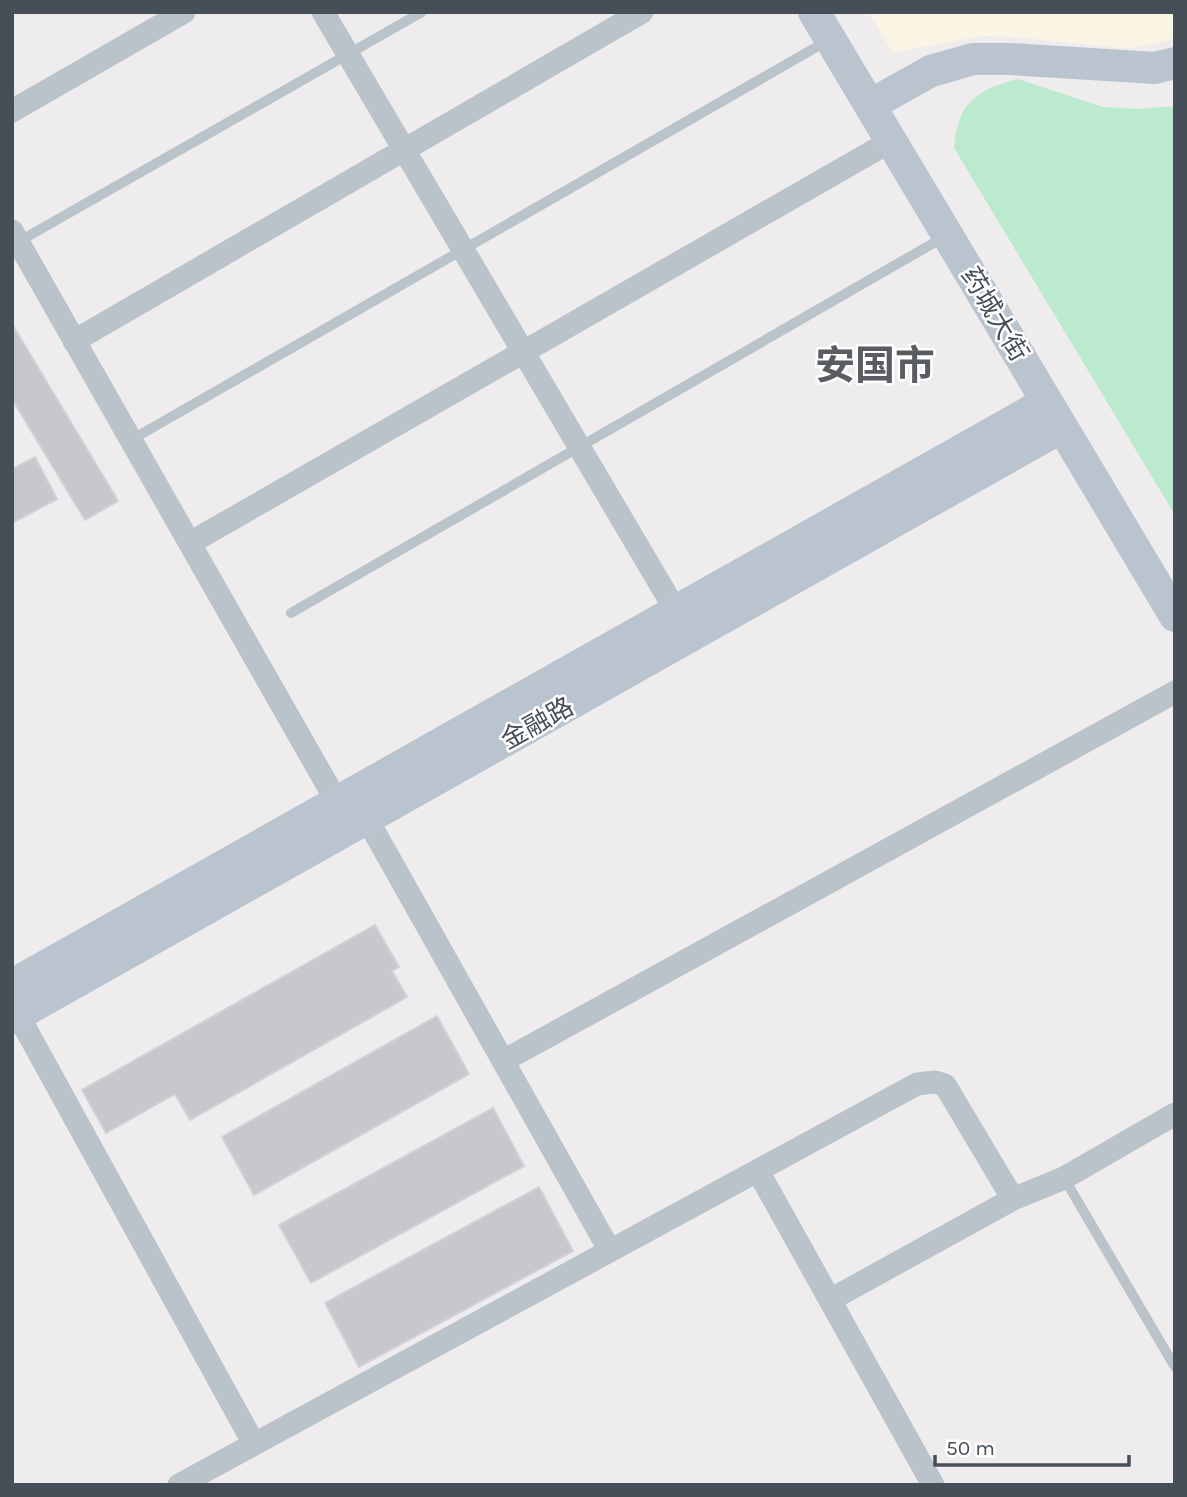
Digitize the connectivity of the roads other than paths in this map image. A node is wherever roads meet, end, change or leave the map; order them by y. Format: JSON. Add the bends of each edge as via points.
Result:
{"nodes":[{"id":1,"x":184,"y":12,"type":"edge"},
{"id":2,"x":323,"y":12,"type":"edge"},
{"id":3,"x":422,"y":12,"type":"edge"},
{"id":4,"x":642,"y":12,"type":"edge"},
{"id":5,"x":814,"y":12,"type":"edge"},
{"id":6,"x":830,"y":39,"type":"junction"},
{"id":7,"x":348,"y":54,"type":"junction"},
{"id":8,"x":1175,"y":63,"type":"edge"},
{"id":9,"x":870,"y":105,"type":"junction"},
{"id":10,"x":12,"y":111,"type":"edge"},
{"id":11,"x":891,"y":141,"type":"junction"},
{"id":12,"x":404,"y":150,"type":"junction"},
{"id":13,"x":947,"y":235,"type":"junction"},
{"id":14,"x":15,"y":237,"type":"edge"},
{"id":15,"x":463,"y":250,"type":"junction"},
{"id":16,"x":74,"y":341,"type":"junction"},
{"id":17,"x":523,"y":352,"type":"junction"},
{"id":18,"x":1055,"y":415,"type":"junction"},
{"id":19,"x":131,"y":440,"type":"junction"},
{"id":20,"x":580,"y":447,"type":"junction"},
{"id":21,"x":190,"y":543,"type":"junction"},
{"id":22,"x":676,"y":611,"type":"junction"},
{"id":23,"x":291,"y":614,"type":"dead end"},
{"id":24,"x":1175,"y":616,"type":"edge"},
{"id":25,"x":1175,"y":692,"type":"edge"},
{"id":26,"x":337,"y":802,"type":"junction"},
{"id":27,"x":367,"y":819,"type":"junction"},
{"id":28,"x":14,"y":1006,"type":"edge"},
{"id":29,"x":503,"y":1061,"type":"junction"},
{"id":30,"x":1175,"y":1114,"type":"edge"},
{"id":31,"x":758,"y":1171,"type":"junction"},
{"id":32,"x":1065,"y":1178,"type":"junction"},
{"id":33,"x":1013,"y":1199,"type":"junction"},
{"id":34,"x":610,"y":1251,"type":"junction"},
{"id":35,"x":830,"y":1300,"type":"junction"},
{"id":36,"x":1175,"y":1367,"type":"edge"},
{"id":37,"x":254,"y":1444,"type":"junction"},
{"id":38,"x":178,"y":1485,"type":"edge"},
{"id":39,"x":933,"y":1485,"type":"edge"}],
"edges":[{"from":1,"to":10,"type":"street"},
{"from":2,"to":7,"type":"street"},
{"from":3,"to":7,"type":"lane"},
{"from":4,"to":12,"type":"street"},
{"from":5,"to":6,"type":"main road","name":"药城大街"},
{"from":6,"to":9,"type":"main road","name":"药城大街"},
{"from":6,"to":15,"type":"lane"},
{"from":7,"to":12,"type":"street"},
{"from":7,"to":14,"type":"lane"},
{"from":8,"to":9,"type":"main road","via":[[1155,68],[973,59],[931,71]]},
{"from":9,"to":11,"type":"main road","name":"药城大街"},
{"from":11,"to":13,"type":"main road","name":"药城大街"},
{"from":11,"to":17,"type":"street"},
{"from":12,"to":15,"type":"street"},
{"from":12,"to":16,"type":"street"},
{"from":13,"to":18,"type":"main road","name":"药城大街"},
{"from":13,"to":20,"type":"lane"},
{"from":14,"to":16,"type":"street"},
{"from":15,"to":17,"type":"street"},
{"from":15,"to":19,"type":"lane"},
{"from":16,"to":19,"type":"street"},
{"from":17,"to":20,"type":"street"},
{"from":17,"to":21,"type":"street"},
{"from":18,"to":22,"type":"main road","name":"金融路"},
{"from":18,"to":24,"type":"main road","name":"药城大街"},
{"from":18,"to":27,"type":"main road","name":"金融路"},
{"from":19,"to":21,"type":"street"},
{"from":20,"to":22,"type":"street"},
{"from":20,"to":23,"type":"lane"},
{"from":21,"to":26,"type":"street"},
{"from":22,"to":26,"type":"main road","name":"金融路"},
{"from":25,"to":29,"type":"street"},
{"from":26,"to":28,"type":"main road","name":"金融路"},
{"from":27,"to":28,"type":"main road","name":"金融路"},
{"from":27,"to":29,"type":"street"},
{"from":28,"to":37,"type":"street"},
{"from":29,"to":34,"type":"street"},
{"from":30,"to":32,"type":"street"},
{"from":31,"to":33,"type":"street","via":[[917,1084],[935,1082],[945,1085]]},
{"from":31,"to":34,"type":"street"},
{"from":31,"to":35,"type":"street"},
{"from":32,"to":33,"type":"street"},
{"from":32,"to":36,"type":"lane"},
{"from":33,"to":35,"type":"street"},
{"from":34,"to":37,"type":"street"},
{"from":35,"to":39,"type":"street"},
{"from":37,"to":38,"type":"street"}]}
